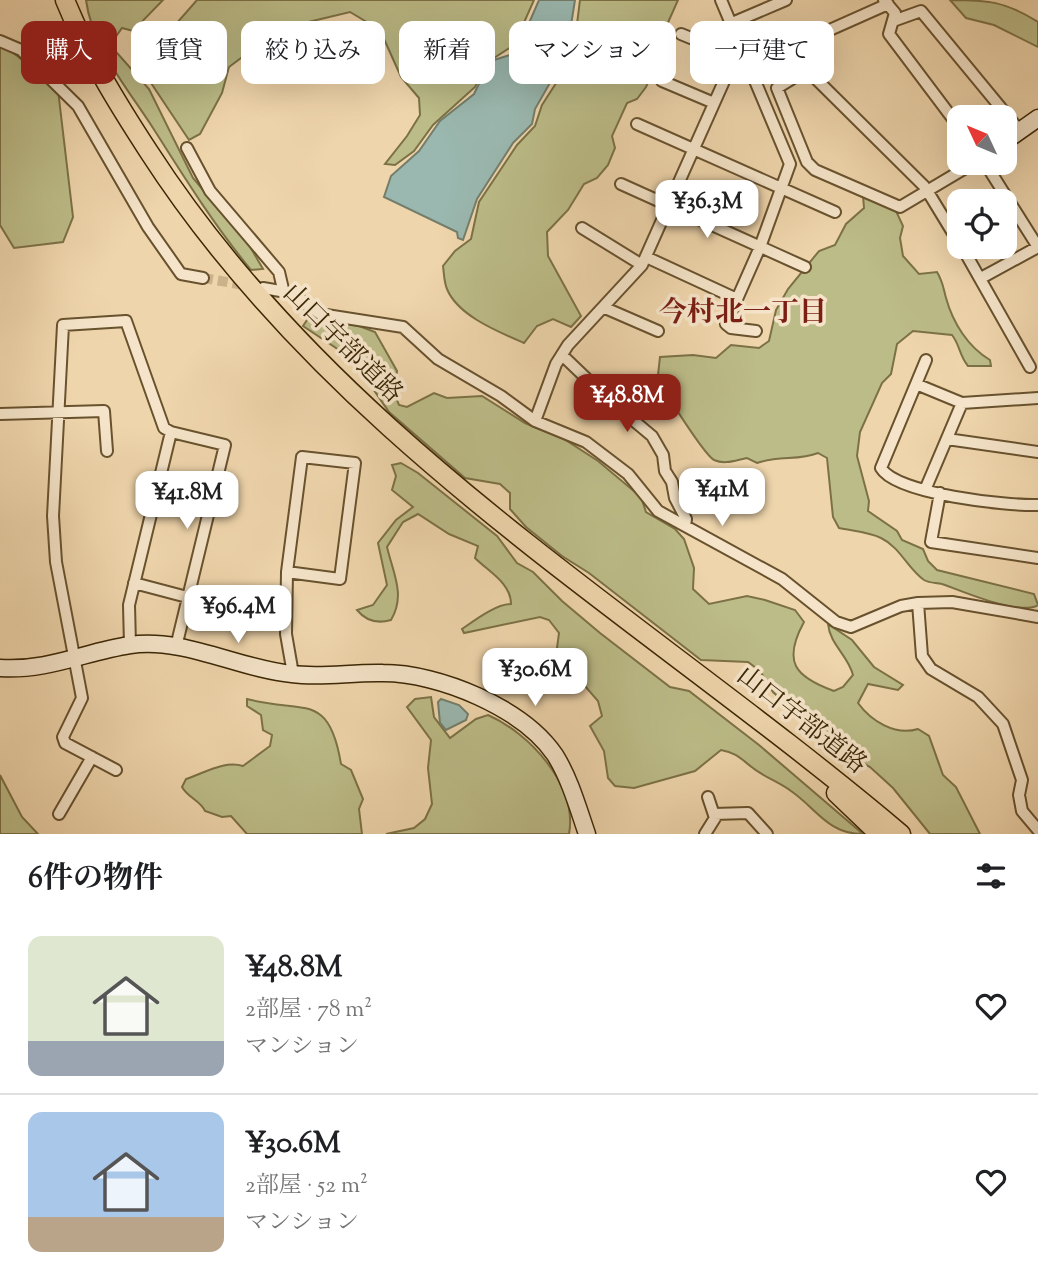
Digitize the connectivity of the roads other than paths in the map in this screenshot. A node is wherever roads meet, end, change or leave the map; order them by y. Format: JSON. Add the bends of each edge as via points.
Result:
{"nodes":[{"id":1,"x":65,"y":0,"type":"edge"},
{"id":2,"x":721,"y":0,"type":"edge"},
{"id":3,"x":786,"y":0,"type":"edge"},
{"id":4,"x":886,"y":2,"type":"edge"},
{"id":5,"x":896,"y":20,"type":"junction"},
{"id":6,"x":731,"y":21,"type":"edge"},
{"id":7,"x":737,"y":21,"type":"edge"},
{"id":8,"x":834,"y":26,"type":"edge"},
{"id":9,"x":681,"y":34,"type":"dead end"},
{"id":10,"x":690,"y":38,"type":"edge"},
{"id":11,"x":0,"y":40,"type":"edge"},
{"id":12,"x":669,"y":84,"type":"edge"},
{"id":13,"x":722,"y":84,"type":"edge"},
{"id":14,"x":758,"y":84,"type":"edge"},
{"id":15,"x":714,"y":103,"type":"junction"},
{"id":16,"x":947,"y":111,"type":"edge"},
{"id":17,"x":1038,"y":118,"type":"edge"},
{"id":18,"x":637,"y":124,"type":"dead end"},
{"id":19,"x":1020,"y":131,"type":"junction"},
{"id":20,"x":1017,"y":133,"type":"edge"},
{"id":21,"x":187,"y":148,"type":"dead end"},
{"id":22,"x":693,"y":149,"type":"junction"},
{"id":23,"x":956,"y":175,"type":"edge"},
{"id":24,"x":993,"y":175,"type":"edge"},
{"id":25,"x":621,"y":184,"type":"dead end"},
{"id":26,"x":782,"y":188,"type":"junction"},
{"id":27,"x":928,"y":192,"type":"junction"},
{"id":28,"x":668,"y":205,"type":"junction"},
{"id":29,"x":835,"y":212,"type":"dead end"},
{"id":30,"x":947,"y":223,"type":"edge"},
{"id":31,"x":582,"y":228,"type":"dead end"},
{"id":32,"x":760,"y":247,"type":"junction"},
{"id":33,"x":1038,"y":247,"type":"edge"},
{"id":34,"x":969,"y":259,"type":"edge"},
{"id":35,"x":644,"y":261,"type":"junction"},
{"id":36,"x":805,"y":267,"type":"dead end"},
{"id":37,"x":203,"y":278,"type":"tunnel mouth"},
{"id":38,"x":981,"y":278,"type":"junction"},
{"id":39,"x":263,"y":288,"type":"tunnel mouth"},
{"id":40,"x":283,"y":289,"type":"junction"},
{"id":41,"x":737,"y":299,"type":"junction"},
{"id":42,"x":605,"y":308,"type":"junction"},
{"id":43,"x":658,"y":331,"type":"dead end"},
{"id":44,"x":756,"y":331,"type":"dead end"},
{"id":45,"x":562,"y":355,"type":"junction"},
{"id":46,"x":926,"y":360,"type":"dead end"},
{"id":47,"x":1030,"y":367,"type":"dead end"},
{"id":48,"x":916,"y":384,"type":"junction"},
{"id":49,"x":1038,"y":398,"type":"edge"},
{"id":50,"x":962,"y":403,"type":"junction"},
{"id":51,"x":57,"y":413,"type":"junction"},
{"id":52,"x":0,"y":414,"type":"edge"},
{"id":53,"x":535,"y":421,"type":"junction"},
{"id":54,"x":171,"y":432,"type":"junction"},
{"id":55,"x":947,"y":439,"type":"junction"},
{"id":56,"x":107,"y":451,"type":"dead end"},
{"id":57,"x":1038,"y":452,"type":"edge"},
{"id":58,"x":925,"y":490,"type":"junction"},
{"id":59,"x":940,"y":493,"type":"junction"},
{"id":60,"x":1038,"y":505,"type":"edge"},
{"id":61,"x":685,"y":526,"type":"junction"},
{"id":62,"x":1038,"y":558,"type":"edge"},
{"id":63,"x":287,"y":572,"type":"junction"},
{"id":64,"x":134,"y":583,"type":"junction"},
{"id":65,"x":187,"y":597,"type":"junction"},
{"id":66,"x":918,"y":603,"type":"junction"},
{"id":67,"x":1038,"y":617,"type":"edge"},
{"id":68,"x":130,"y":645,"type":"junction"},
{"id":69,"x":176,"y":647,"type":"junction"},
{"id":70,"x":666,"y":652,"type":"junction"},
{"id":71,"x":74,"y":660,"type":"junction"},
{"id":72,"x":0,"y":668,"type":"edge"},
{"id":73,"x":293,"y":674,"type":"junction"},
{"id":74,"x":92,"y":757,"type":"junction"},
{"id":75,"x":116,"y":770,"type":"dead end"},
{"id":76,"x":827,"y":783,"type":"junction"},
{"id":77,"x":708,"y":797,"type":"dead end"},
{"id":78,"x":866,"y":804,"type":"junction"},
{"id":79,"x":59,"y":814,"type":"dead end"},
{"id":80,"x":714,"y":814,"type":"junction"},
{"id":81,"x":1038,"y":830,"type":"edge"},
{"id":82,"x":587,"y":834,"type":"edge"},
{"id":83,"x":705,"y":834,"type":"edge"},
{"id":84,"x":767,"y":834,"type":"edge"},
{"id":85,"x":879,"y":834,"type":"edge"},
{"id":86,"x":889,"y":834,"type":"edge"},
{"id":87,"x":901,"y":834,"type":"edge"},
{"id":88,"x":910,"y":834,"type":"edge"}],
"edges":[{"from":1,"to":70,"type":"main road","name":"山口宇部道路","via":[[103,79],[177,195],[271,313],[424,458]]},
{"from":2,"to":6,"type":"street"},
{"from":3,"to":7,"type":"street"},
{"from":4,"to":5,"type":"street"},
{"from":4,"to":8,"type":"street"},
{"from":5,"to":16,"type":"street","via":[[889,34]]},
{"from":5,"to":19,"type":"street","via":[[921,11]]},
{"from":9,"to":10,"type":"street"},
{"from":11,"to":37,"type":"street","via":[[21,50],[78,106],[148,227],[181,274]]},
{"from":12,"to":15,"type":"street"},
{"from":13,"to":15,"type":"street"},
{"from":14,"to":26,"type":"street","via":[[790,164]]},
{"from":15,"to":22,"type":"street"},
{"from":17,"to":19,"type":"street"},
{"from":18,"to":22,"type":"street"},
{"from":19,"to":20,"type":"street"},
{"from":21,"to":40,"type":"street","via":[[210,191],[279,272]]},
{"from":22,"to":26,"type":"street"},
{"from":22,"to":28,"type":"street"},
{"from":23,"to":27,"type":"street"},
{"from":24,"to":33,"type":"street"},
{"from":25,"to":28,"type":"street"},
{"from":26,"to":29,"type":"street"},
{"from":26,"to":32,"type":"street"},
{"from":27,"to":27,"type":"street","via":[[900,207],[815,170],[807,162],[777,88],[809,72]]},
{"from":27,"to":30,"type":"street"},
{"from":28,"to":32,"type":"street"},
{"from":28,"to":35,"type":"street"},
{"from":31,"to":35,"type":"street"},
{"from":32,"to":36,"type":"street"},
{"from":32,"to":41,"type":"street"},
{"from":33,"to":38,"type":"street"},
{"from":34,"to":38,"type":"street"},
{"from":35,"to":41,"type":"street"},
{"from":35,"to":42,"type":"street"},
{"from":38,"to":47,"type":"street"},
{"from":39,"to":40,"type":"street"},
{"from":40,"to":53,"type":"street","via":[[320,314],[403,327],[438,359]]},
{"from":41,"to":44,"type":"street","via":[[726,324]]},
{"from":42,"to":43,"type":"street"},
{"from":42,"to":45,"type":"street"},
{"from":45,"to":53,"type":"street"},
{"from":45,"to":61,"type":"street","via":[[652,436],[687,519]]},
{"from":46,"to":48,"type":"street"},
{"from":48,"to":50,"type":"street"},
{"from":48,"to":58,"type":"street","via":[[881,468],[886,477]]},
{"from":49,"to":50,"type":"street"},
{"from":50,"to":55,"type":"street"},
{"from":51,"to":52,"type":"street"},
{"from":51,"to":54,"type":"street","via":[[63,325],[126,321],[164,428]]},
{"from":51,"to":56,"type":"street","via":[[104,411]]},
{"from":51,"to":71,"type":"street","via":[[56,562]]},
{"from":53,"to":61,"type":"street","via":[[586,442],[628,474],[658,511]]},
{"from":54,"to":64,"type":"street"},
{"from":54,"to":65,"type":"street","via":[[225,444]]},
{"from":55,"to":57,"type":"street"},
{"from":55,"to":58,"type":"street"},
{"from":58,"to":59,"type":"street"},
{"from":59,"to":60,"type":"street"},
{"from":59,"to":62,"type":"street","via":[[930,542]]},
{"from":61,"to":66,"type":"street","via":[[782,579],[836,622],[851,627]]},
{"from":63,"to":63,"type":"street","via":[[302,457],[355,463],[340,579]]},
{"from":63,"to":73,"type":"street","via":[[286,634]]},
{"from":64,"to":65,"type":"street"},
{"from":64,"to":68,"type":"street","via":[[129,606]]},
{"from":65,"to":69,"type":"street"},
{"from":66,"to":67,"type":"street","via":[[953,603]]},
{"from":66,"to":81,"type":"street","via":[[922,656],[931,669],[978,697],[1003,724],[1022,780],[1022,811]]},
{"from":68,"to":69,"type":"street"},
{"from":68,"to":71,"type":"street"},
{"from":69,"to":73,"type":"street"},
{"from":70,"to":76,"type":"main road","name":"山口宇部道路","via":[[734,712]]},
{"from":70,"to":78,"type":"main road","name":"山口宇部道路"},
{"from":71,"to":72,"type":"street"},
{"from":71,"to":74,"type":"street","via":[[82,698],[63,737],[65,743]]},
{"from":73,"to":82,"type":"street","via":[[423,677],[509,714],[538,734],[564,770]]},
{"from":74,"to":75,"type":"street"},
{"from":74,"to":79,"type":"street"},
{"from":76,"to":85,"type":"main road"},
{"from":76,"to":86,"type":"main road","name":"山口宇部道路"},
{"from":77,"to":80,"type":"street"},
{"from":78,"to":87,"type":"main road","name":"山口宇部道路"},
{"from":78,"to":88,"type":"main road"},
{"from":80,"to":83,"type":"street"},
{"from":80,"to":84,"type":"street","via":[[748,813]]}]}
